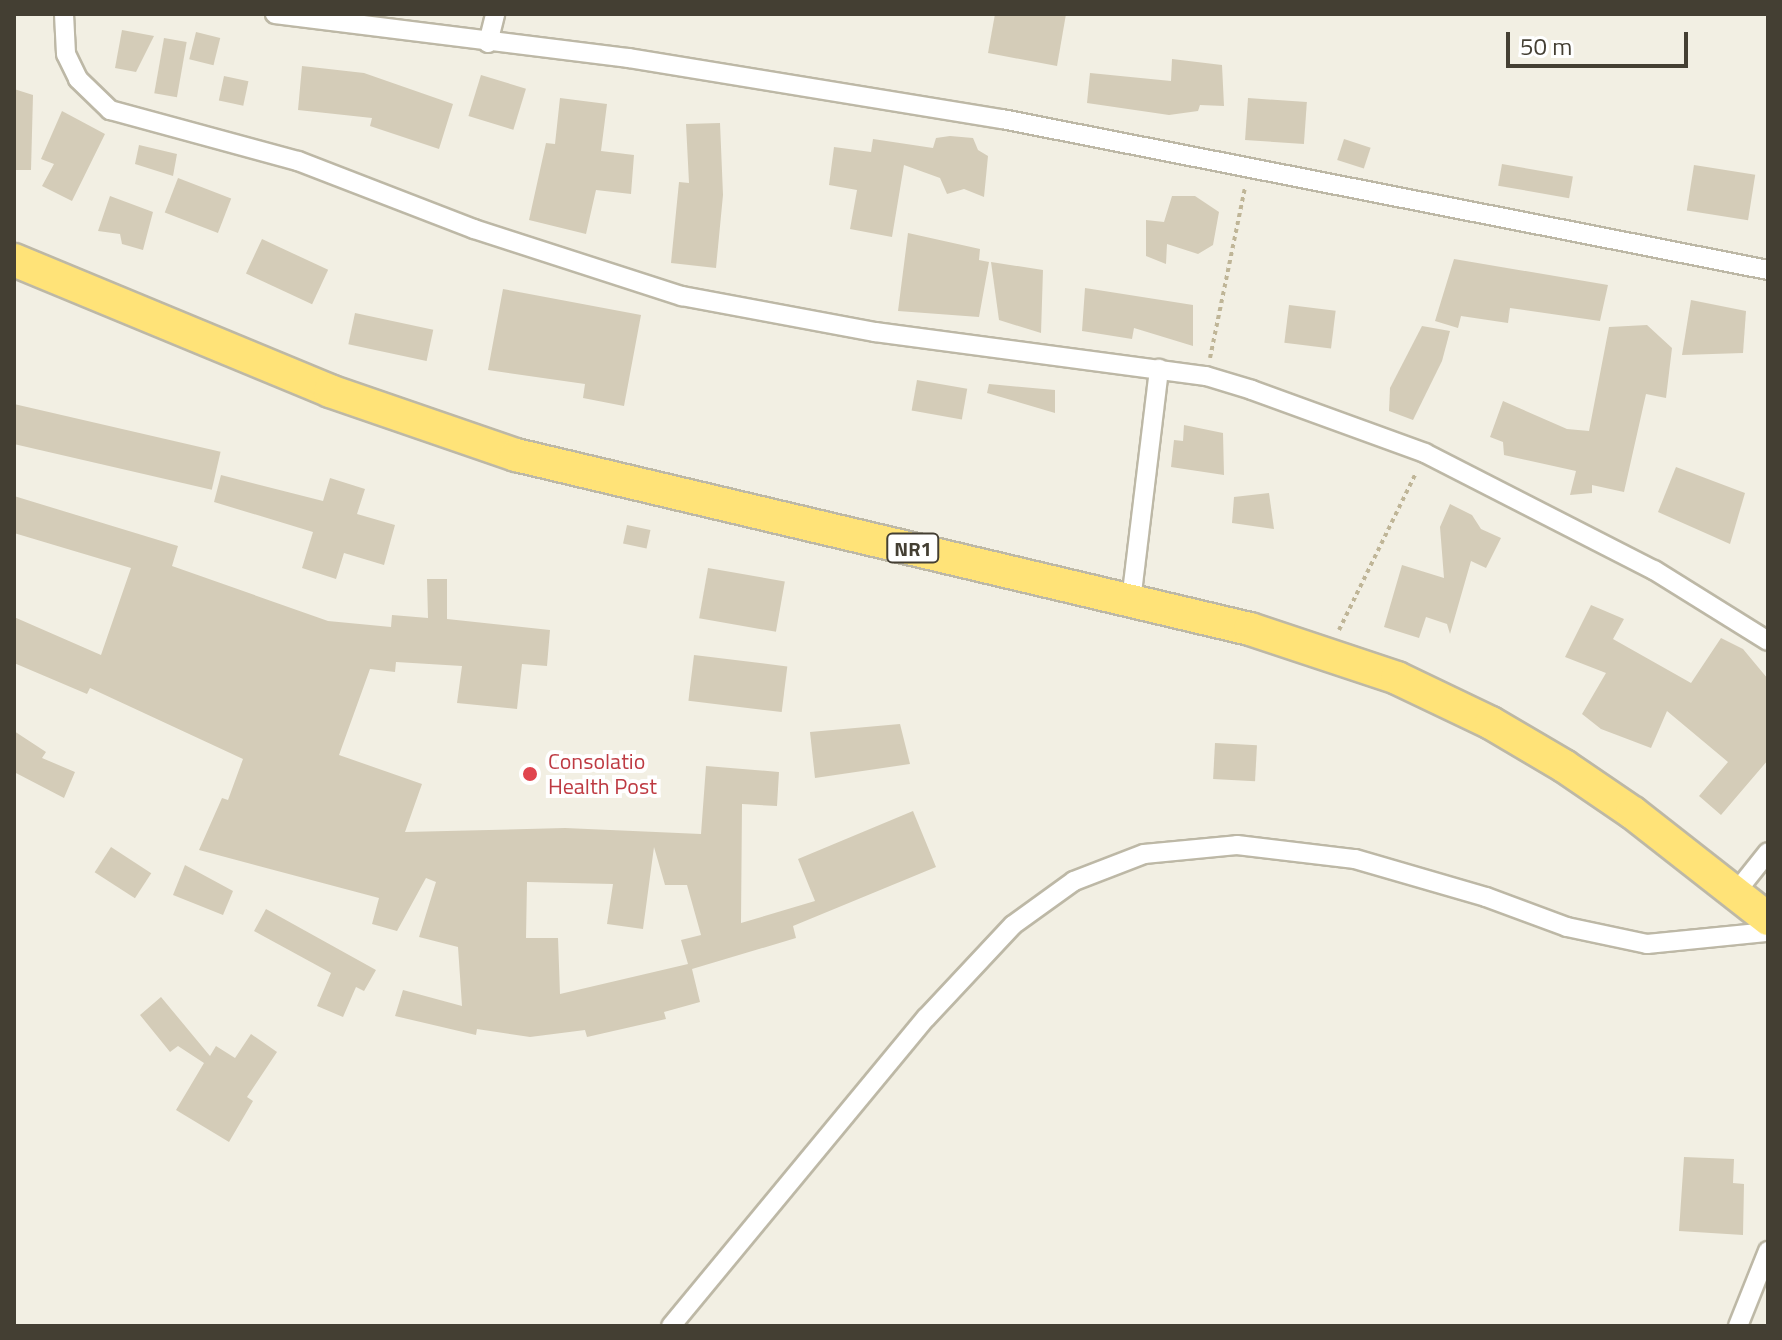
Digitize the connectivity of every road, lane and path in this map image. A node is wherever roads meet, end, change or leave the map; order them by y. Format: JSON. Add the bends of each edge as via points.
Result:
{"nodes":[{"id":1,"x":64,"y":14,"type":"edge"},
{"id":2,"x":275,"y":14,"type":"edge"},
{"id":3,"x":495,"y":14,"type":"edge"},
{"id":4,"x":488,"y":43,"type":"junction"},
{"id":5,"x":1248,"y":166,"type":"junction"},
{"id":6,"x":14,"y":260,"type":"edge"},
{"id":7,"x":1768,"y":270,"type":"edge"},
{"id":8,"x":1159,"y":369,"type":"junction"},
{"id":9,"x":1206,"y":376,"type":"junction"},
{"id":10,"x":1425,"y":453,"type":"junction"},
{"id":11,"x":1131,"y":601,"type":"junction"},
{"id":12,"x":1768,"y":641,"type":"edge"},
{"id":13,"x":1328,"y":652,"type":"junction"},
{"id":14,"x":1768,"y":852,"type":"edge"},
{"id":15,"x":1736,"y":892,"type":"junction"},
{"id":16,"x":1768,"y":919,"type":"edge"},
{"id":17,"x":1768,"y":932,"type":"edge"},
{"id":18,"x":1768,"y":1251,"type":"edge"},
{"id":19,"x":671,"y":1326,"type":"edge"},
{"id":20,"x":1738,"y":1326,"type":"edge"}],
"edges":[{"from":1,"to":8,"type":"street","via":[[66,54],[78,79],[110,110],[298,161],[543,253],[732,307]]},
{"from":2,"to":4,"type":"street"},
{"from":3,"to":4,"type":"street"},
{"from":4,"to":5,"type":"street","via":[[629,58]]},
{"from":5,"to":7,"type":"street"},
{"from":5,"to":9,"type":"path","via":[[1239,234]]},
{"from":6,"to":11,"type":"highway","number":"NR1","via":[[330,391],[516,455]]},
{"from":8,"to":9,"type":"street"},
{"from":8,"to":11,"type":"street"},
{"from":9,"to":10,"type":"street"},
{"from":10,"to":12,"type":"street","via":[[1654,570]]},
{"from":10,"to":13,"type":"path"},
{"from":11,"to":13,"type":"highway","number":"NR1"},
{"from":13,"to":15,"type":"highway","number":"NR1","via":[[1491,723],[1633,813]]},
{"from":14,"to":15,"type":"street"},
{"from":15,"to":16,"type":"highway","number":"NR1"},
{"from":17,"to":19,"type":"street","via":[[1647,944],[1567,927],[1486,897],[1311,851],[1237,845],[1144,854],[1074,881],[1013,925],[926,1018]]},
{"from":18,"to":20,"type":"street"}]}
